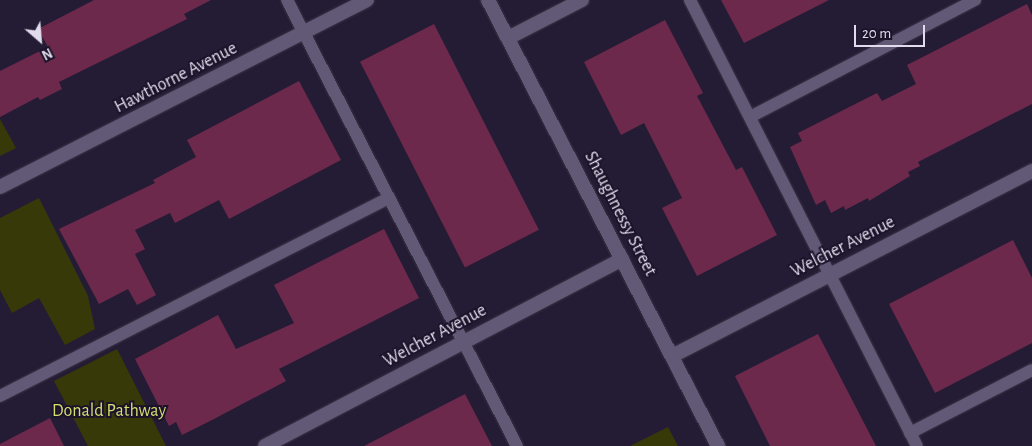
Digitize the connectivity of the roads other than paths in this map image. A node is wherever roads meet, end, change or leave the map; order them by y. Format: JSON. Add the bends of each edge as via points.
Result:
{"nodes":[{"id":1,"x":287,"y":0,"type":"edge"},
{"id":2,"x":367,"y":0,"type":"edge"},
{"id":3,"x":488,"y":0,"type":"edge"},
{"id":4,"x":582,"y":0,"type":"edge"},
{"id":5,"x":690,"y":0,"type":"edge"},
{"id":6,"x":975,"y":0,"type":"edge"},
{"id":7,"x":304,"y":34,"type":"junction"},
{"id":8,"x":508,"y":38,"type":"junction"},
{"id":9,"x":750,"y":117,"type":"junction"},
{"id":10,"x":1032,"y":171,"type":"edge"},
{"id":11,"x":0,"y":187,"type":"edge"},
{"id":12,"x":389,"y":198,"type":"junction"},
{"id":13,"x":622,"y":259,"type":"junction"},
{"id":14,"x":831,"y":274,"type":"junction"},
{"id":15,"x":463,"y":342,"type":"junction"},
{"id":16,"x":672,"y":356,"type":"junction"},
{"id":17,"x":1032,"y":370,"type":"edge"},
{"id":18,"x":0,"y":396,"type":"edge"},
{"id":19,"x":910,"y":433,"type":"junction"},
{"id":20,"x":265,"y":446,"type":"edge"},
{"id":21,"x":517,"y":446,"type":"edge"},
{"id":22,"x":718,"y":446,"type":"edge"},
{"id":23,"x":917,"y":446,"type":"edge"}],
"edges":[{"from":1,"to":7,"type":"lane"},
{"from":2,"to":7,"type":"street","name":"Hawthorne Avenue"},
{"from":3,"to":8,"type":"street","name":"Shaughnessy Street"},
{"from":4,"to":8,"type":"street"},
{"from":5,"to":9,"type":"lane"},
{"from":6,"to":9,"type":"lane"},
{"from":7,"to":11,"type":"street","name":"Hawthorne Avenue"},
{"from":7,"to":12,"type":"lane"},
{"from":8,"to":13,"type":"street","name":"Shaughnessy Street"},
{"from":9,"to":14,"type":"lane"},
{"from":10,"to":14,"type":"street","name":"Welcher Avenue"},
{"from":12,"to":15,"type":"lane"},
{"from":12,"to":18,"type":"lane"},
{"from":13,"to":15,"type":"street","name":"Welcher Avenue"},
{"from":13,"to":16,"type":"street","name":"Shaughnessy Street"},
{"from":14,"to":16,"type":"street","name":"Welcher Avenue"},
{"from":14,"to":19,"type":"lane"},
{"from":15,"to":20,"type":"street","name":"Welcher Avenue"},
{"from":15,"to":21,"type":"lane"},
{"from":16,"to":22,"type":"street","name":"Shaughnessy Street"},
{"from":17,"to":19,"type":"lane"},
{"from":19,"to":23,"type":"lane"}]}
